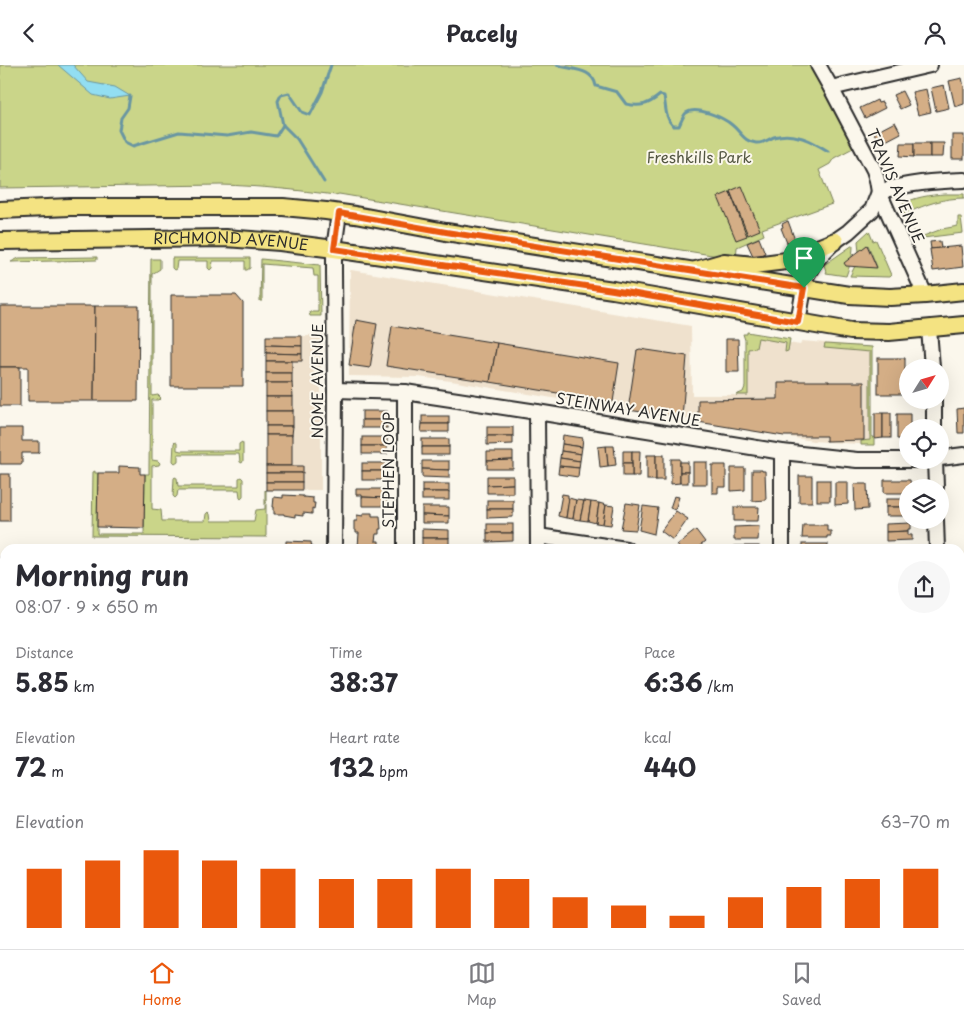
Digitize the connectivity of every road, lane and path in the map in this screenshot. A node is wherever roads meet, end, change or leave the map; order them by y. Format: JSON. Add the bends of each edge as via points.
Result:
{"nodes":[{"id":1,"x":818,"y":65,"type":"edge"},
{"id":2,"x":930,"y":65,"type":"edge"},
{"id":3,"x":831,"y":88,"type":"junction"},
{"id":4,"x":964,"y":181,"type":"edge"},
{"id":5,"x":879,"y":192,"type":"junction"},
{"id":6,"x":0,"y":210,"type":"edge"},
{"id":7,"x":339,"y":213,"type":"junction"},
{"id":8,"x":0,"y":241,"type":"edge"},
{"id":9,"x":835,"y":241,"type":"junction"},
{"id":10,"x":334,"y":249,"type":"junction"},
{"id":11,"x":692,"y":271,"type":"junction"},
{"id":12,"x":804,"y":288,"type":"junction"},
{"id":13,"x":964,"y":291,"type":"edge"},
{"id":14,"x":924,"y":295,"type":"junction"},
{"id":15,"x":798,"y":322,"type":"junction"},
{"id":16,"x":964,"y":325,"type":"edge"},
{"id":17,"x":929,"y":329,"type":"junction"},
{"id":18,"x":931,"y":359,"type":"edge"},
{"id":19,"x":335,"y":389,"type":"junction"},
{"id":20,"x":405,"y":392,"type":"junction"},
{"id":21,"x":537,"y":412,"type":"junction"},
{"id":22,"x":782,"y":452,"type":"junction"},
{"id":23,"x":964,"y":455,"type":"edge"},
{"id":24,"x":949,"y":457,"type":"edge"},
{"id":25,"x":899,"y":460,"type":"edge"},
{"id":26,"x":936,"y":529,"type":"edge"},
{"id":27,"x":538,"y":542,"type":"edge"},
{"id":28,"x":334,"y":544,"type":"edge"},
{"id":29,"x":405,"y":544,"type":"edge"},
{"id":30,"x":563,"y":544,"type":"edge"},
{"id":31,"x":782,"y":544,"type":"edge"},
{"id":32,"x":937,"y":544,"type":"edge"}],
"edges":[{"from":1,"to":3,"type":"street","name":"TRAVIS AVENUE"},
{"from":2,"to":3,"type":"street"},
{"from":3,"to":5,"type":"street","name":"TRAVIS AVENUE","via":[[874,170]]},
{"from":4,"to":5,"type":"street","via":[[938,181]]},
{"from":5,"to":9,"type":"street","via":[[872,210]]},
{"from":5,"to":14,"type":"street","name":"TRAVIS AVENUE"},
{"from":6,"to":7,"type":"main road","via":[[282,207]]},
{"from":7,"to":10,"type":"street","name":"NOME AVENUE"},
{"from":7,"to":11,"type":"main road"},
{"from":8,"to":10,"type":"main road","name":"RICHMOND AVENUE","via":[[225,238]]},
{"from":9,"to":11,"type":"main road","via":[[786,261],[754,265],[724,261]]},
{"from":9,"to":12,"type":"street","via":[[814,263]]},
{"from":10,"to":15,"type":"main road","name":"RICHMOND AVENUE","via":[[613,290]]},
{"from":10,"to":19,"type":"street","name":"NOME AVENUE"},
{"from":11,"to":12,"type":"main road"},
{"from":12,"to":14,"type":"main road","via":[[849,295]]},
{"from":12,"to":15,"type":"street"},
{"from":13,"to":14,"type":"main road"},
{"from":15,"to":17,"type":"main road","name":"RICHMOND AVENUE","via":[[851,331]]},
{"from":16,"to":17,"type":"main road","name":"RICHMOND AVENUE"},
{"from":17,"to":18,"type":"street"},
{"from":19,"to":20,"type":"street","name":"STEINWAY AVENUE"},
{"from":19,"to":28,"type":"street","name":"NOME AVENUE"},
{"from":20,"to":21,"type":"street","name":"STEINWAY AVENUE"},
{"from":20,"to":29,"type":"street","name":"STEPHEN LOOP"},
{"from":21,"to":22,"type":"street","name":"STEINWAY AVENUE"},
{"from":21,"to":27,"type":"street"},
{"from":22,"to":25,"type":"street","name":"STEINWAY AVENUE","via":[[857,460]]},
{"from":22,"to":31,"type":"street"},
{"from":23,"to":24,"type":"street"},
{"from":26,"to":32,"type":"street"},
{"from":27,"to":30,"type":"street"}]}
